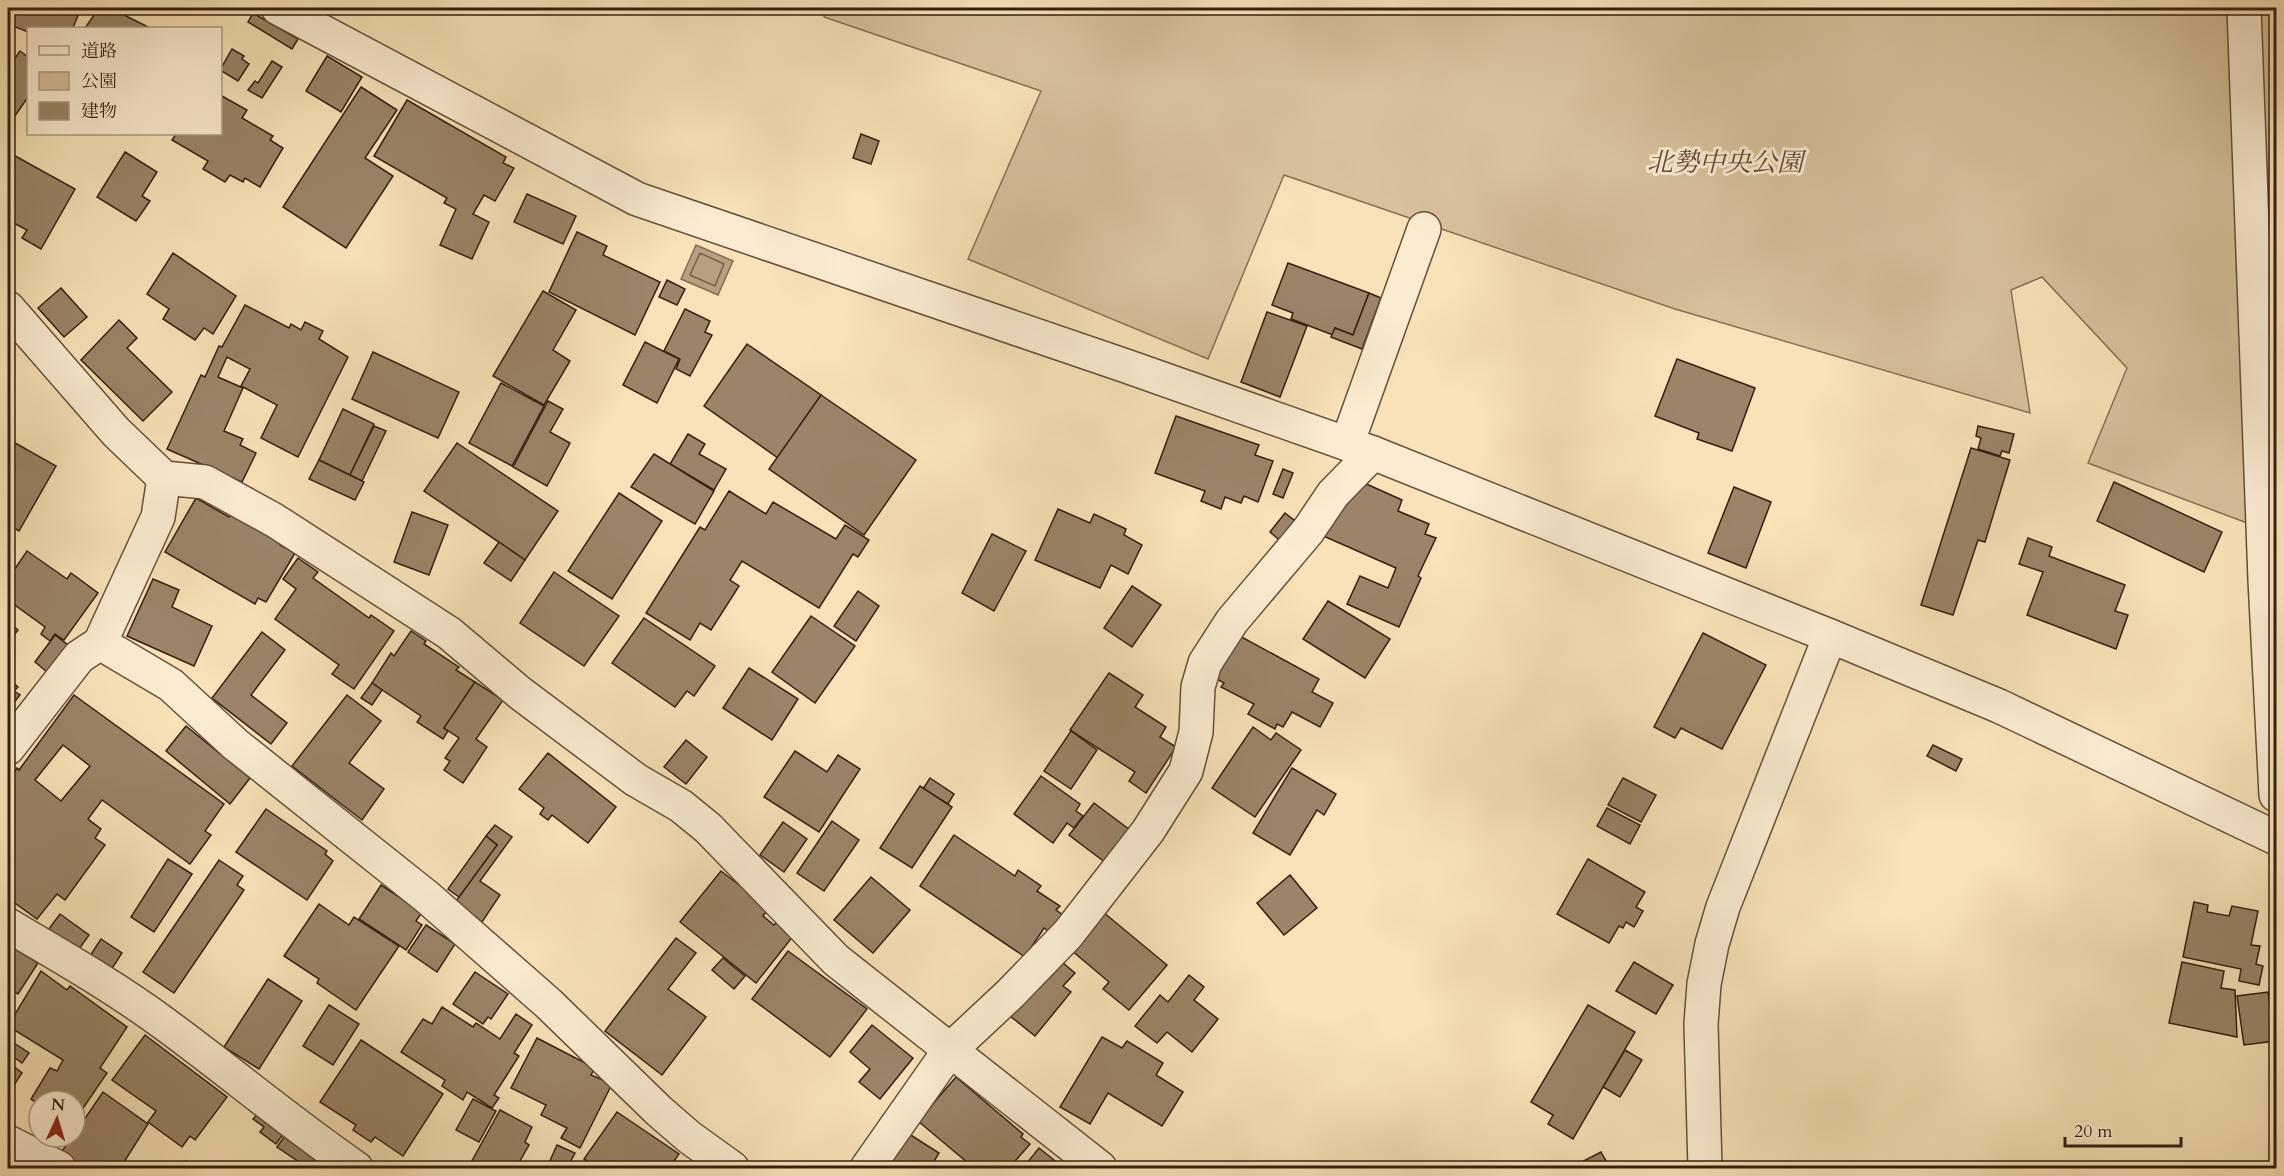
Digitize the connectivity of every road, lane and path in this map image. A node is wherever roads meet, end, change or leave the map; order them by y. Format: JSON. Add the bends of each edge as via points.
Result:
{"nodes":[{"id":1,"x":278,"y":8,"type":"edge"},
{"id":2,"x":2244,"y":8,"type":"edge"},
{"id":3,"x":1424,"y":229,"type":"dead end"},
{"id":4,"x":8,"y":308,"type":"edge"},
{"id":5,"x":1360,"y":448,"type":"junction"},
{"id":6,"x":164,"y":478,"type":"junction"},
{"id":7,"x":1830,"y":636,"type":"junction"},
{"id":8,"x":100,"y":643,"type":"junction"},
{"id":9,"x":11,"y":738,"type":"edge"},
{"id":10,"x":2277,"y":795,"type":"edge"},
{"id":11,"x":2277,"y":838,"type":"edge"},
{"id":12,"x":8,"y":925,"type":"edge"},
{"id":13,"x":949,"y":1051,"type":"junction"},
{"id":14,"x":8,"y":1142,"type":"edge"},
{"id":15,"x":59,"y":1168,"type":"edge"},
{"id":16,"x":356,"y":1168,"type":"edge"},
{"id":17,"x":732,"y":1168,"type":"edge"},
{"id":18,"x":867,"y":1168,"type":"edge"},
{"id":19,"x":1100,"y":1168,"type":"edge"},
{"id":20,"x":1705,"y":1168,"type":"edge"}],
"edges":[{"from":1,"to":5,"type":"street","via":[[637,199]]},
{"from":2,"to":10,"type":"street"},
{"from":3,"to":5,"type":"street"},
{"from":4,"to":6,"type":"street","via":[[116,432]]},
{"from":5,"to":7,"type":"street"},
{"from":5,"to":13,"type":"street","via":[[1308,531],[1232,621],[1205,663],[1198,687],[1196,732],[1186,771],[1148,831],[1068,934]]},
{"from":6,"to":8,"type":"street","via":[[158,518]]},
{"from":6,"to":13,"type":"street","via":[[205,482],[274,520],[449,633],[555,720],[708,828],[836,960]]},
{"from":7,"to":11,"type":"street","via":[[1999,706]]},
{"from":7,"to":20,"type":"street","via":[[1712,944],[1701,1024]]},
{"from":8,"to":9,"type":"street","via":[[79,657]]},
{"from":8,"to":17,"type":"street","via":[[171,686],[235,744],[427,897],[549,1004],[659,1111]]},
{"from":12,"to":16,"type":"street","via":[[161,1022]]},
{"from":13,"to":18,"type":"street"},
{"from":13,"to":19,"type":"street"},
{"from":14,"to":15,"type":"street"}]}
